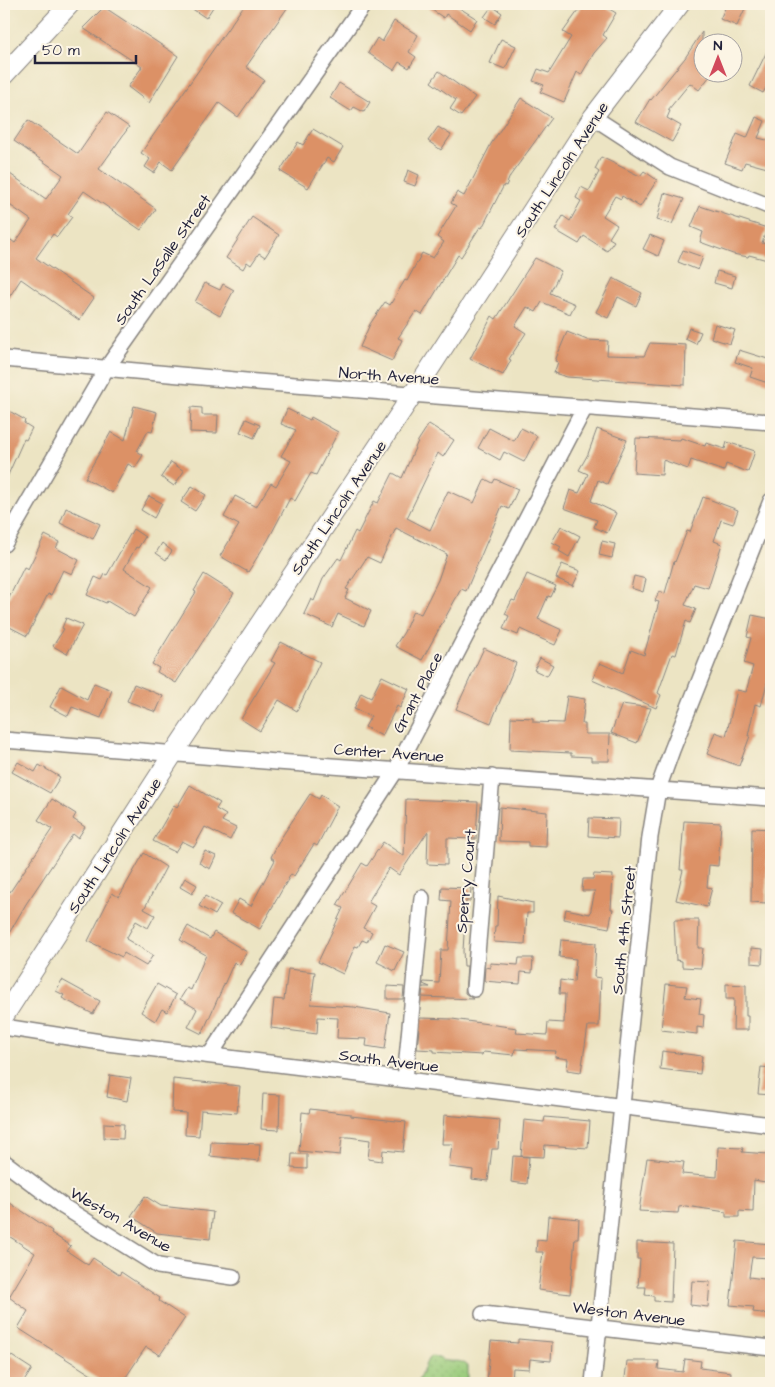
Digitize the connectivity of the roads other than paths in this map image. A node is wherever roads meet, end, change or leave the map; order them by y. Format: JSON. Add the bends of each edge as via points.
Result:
{"nodes":[{"id":1,"x":70,"y":4,"type":"edge"},
{"id":2,"x":364,"y":4,"type":"edge"},
{"id":3,"x":680,"y":4,"type":"edge"},
{"id":4,"x":4,"y":75,"type":"edge"},
{"id":5,"x":593,"y":117,"type":"junction"},
{"id":6,"x":771,"y":207,"type":"edge"},
{"id":7,"x":4,"y":358,"type":"edge"},
{"id":8,"x":106,"y":369,"type":"junction"},
{"id":9,"x":413,"y":394,"type":"junction"},
{"id":10,"x":585,"y":408,"type":"junction"},
{"id":11,"x":771,"y":422,"type":"edge"},
{"id":12,"x":771,"y":501,"type":"edge"},
{"id":13,"x":4,"y":544,"type":"edge"},
{"id":14,"x":4,"y":740,"type":"edge"},
{"id":15,"x":173,"y":754,"type":"junction"},
{"id":16,"x":396,"y":770,"type":"junction"},
{"id":17,"x":492,"y":777,"type":"junction"},
{"id":18,"x":658,"y":789,"type":"junction"},
{"id":19,"x":771,"y":798,"type":"edge"},
{"id":20,"x":422,"y":898,"type":"dead end"},
{"id":21,"x":474,"y":989,"type":"dead end"},
{"id":22,"x":4,"y":1016,"type":"edge"},
{"id":23,"x":4,"y":1027,"type":"edge"},
{"id":24,"x":210,"y":1055,"type":"junction"},
{"id":25,"x":405,"y":1080,"type":"junction"},
{"id":26,"x":622,"y":1106,"type":"junction"},
{"id":27,"x":771,"y":1125,"type":"edge"},
{"id":28,"x":4,"y":1162,"type":"edge"},
{"id":29,"x":233,"y":1277,"type":"dead end"},
{"id":30,"x":483,"y":1314,"type":"dead end"},
{"id":31,"x":600,"y":1328,"type":"junction"},
{"id":32,"x":771,"y":1348,"type":"edge"},
{"id":33,"x":593,"y":1383,"type":"edge"}],
"edges":[{"from":1,"to":4,"type":"street"},
{"from":2,"to":8,"type":"street","name":"South LaSalle Street"},
{"from":3,"to":5,"type":"street","name":"South Lincoln Avenue"},
{"from":5,"to":6,"type":"street","via":[[670,167]]},
{"from":5,"to":9,"type":"street","name":"South Lincoln Avenue"},
{"from":7,"to":8,"type":"street","name":"North Avenue"},
{"from":8,"to":9,"type":"street","name":"North Avenue"},
{"from":8,"to":13,"type":"street","name":"South LaSalle Street"},
{"from":9,"to":10,"type":"street","name":"North Avenue"},
{"from":9,"to":15,"type":"street","name":"South Lincoln Avenue"},
{"from":10,"to":11,"type":"street","name":"North Avenue"},
{"from":10,"to":16,"type":"street","name":"Grant Place"},
{"from":12,"to":18,"type":"street","name":"South 4th Street"},
{"from":14,"to":15,"type":"street","name":"Center Avenue"},
{"from":15,"to":16,"type":"street","name":"Center Avenue"},
{"from":15,"to":22,"type":"street","name":"South Lincoln Avenue"},
{"from":16,"to":17,"type":"street","name":"Center Avenue"},
{"from":16,"to":24,"type":"street","name":"Grant Place"},
{"from":17,"to":18,"type":"street","name":"Center Avenue"},
{"from":17,"to":21,"type":"street","name":"Sperry Court"},
{"from":18,"to":19,"type":"street","name":"Center Avenue"},
{"from":18,"to":26,"type":"street","name":"South 4th Street","via":[[650,837]]},
{"from":20,"to":25,"type":"street"},
{"from":23,"to":24,"type":"street","name":"South Avenue"},
{"from":24,"to":25,"type":"street","name":"South Avenue"},
{"from":25,"to":26,"type":"street","name":"South Avenue"},
{"from":26,"to":27,"type":"street","name":"South Avenue"},
{"from":26,"to":31,"type":"street","name":"South 4th Street"},
{"from":28,"to":29,"type":"street","name":"Weston Avenue","via":[[64,1207],[158,1266]]},
{"from":30,"to":31,"type":"street","name":"Weston Avenue"},
{"from":31,"to":32,"type":"street","name":"Weston Avenue"},
{"from":31,"to":33,"type":"street","name":"South 4th Street"}]}
